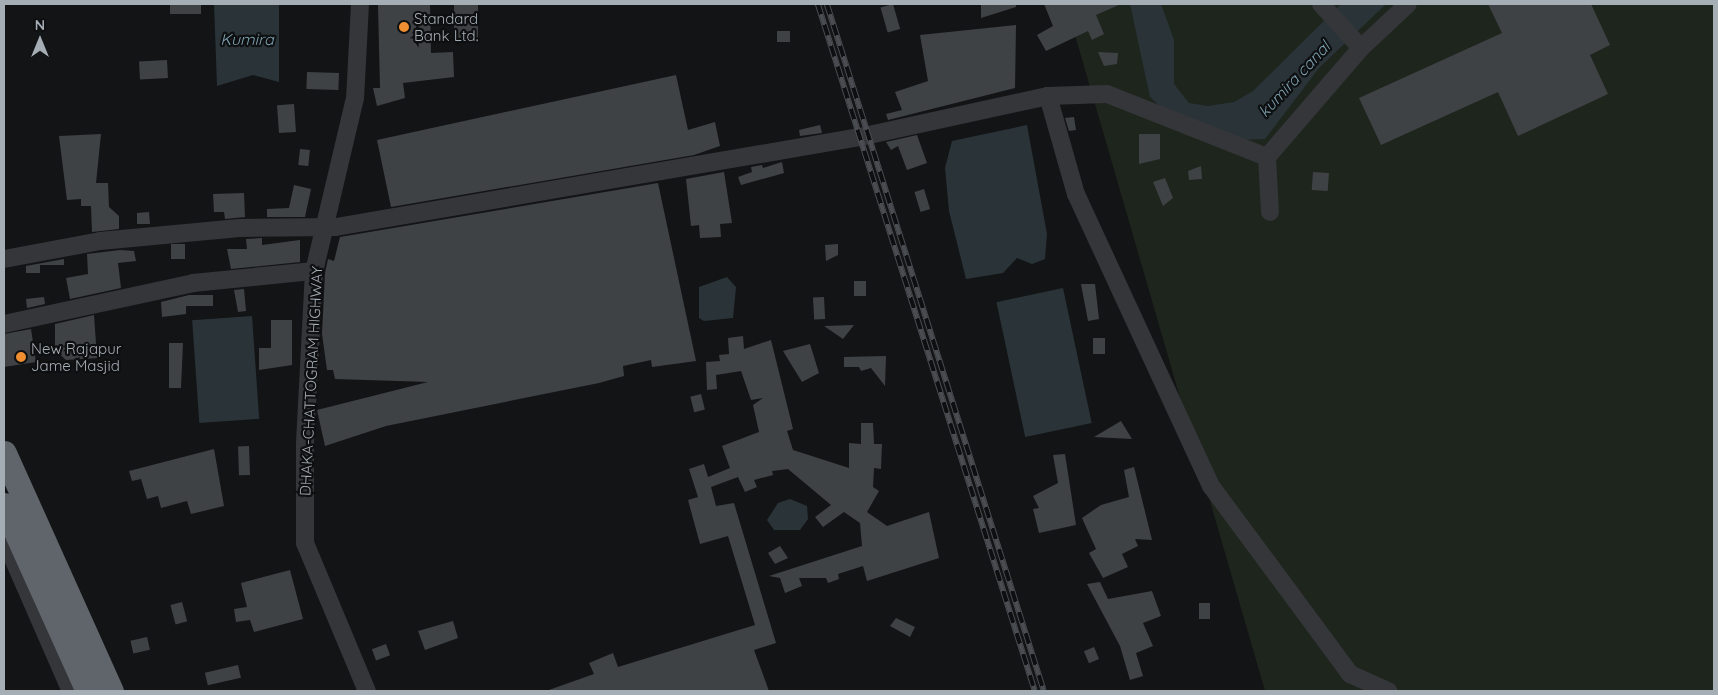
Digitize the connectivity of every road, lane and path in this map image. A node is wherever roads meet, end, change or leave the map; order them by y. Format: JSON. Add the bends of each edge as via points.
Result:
{"nodes":[{"id":1,"x":360,"y":4,"type":"edge"},
{"id":2,"x":1321,"y":4,"type":"edge"},
{"id":3,"x":1408,"y":4,"type":"edge"},
{"id":4,"x":1357,"y":44,"type":"junction"},
{"id":5,"x":1048,"y":96,"type":"junction"},
{"id":6,"x":1267,"y":157,"type":"junction"},
{"id":7,"x":1270,"y":212,"type":"dead end"},
{"id":8,"x":324,"y":227,"type":"junction"},
{"id":9,"x":4,"y":259,"type":"edge"},
{"id":10,"x":314,"y":271,"type":"junction"},
{"id":11,"x":4,"y":324,"type":"edge"},
{"id":12,"x":4,"y":453,"type":"edge"},
{"id":13,"x":4,"y":505,"type":"edge"},
{"id":14,"x":4,"y":538,"type":"edge"},
{"id":15,"x":71,"y":691,"type":"edge"},
{"id":16,"x":88,"y":691,"type":"edge"},
{"id":17,"x":111,"y":691,"type":"edge"},
{"id":18,"x":367,"y":691,"type":"edge"},
{"id":19,"x":1388,"y":691,"type":"edge"}],
"edges":[{"from":1,"to":8,"type":"street","name":"DHAKA-CHATTOGRAM HIGHWAY","via":[[355,98]]},
{"from":2,"to":4,"type":"street"},
{"from":3,"to":4,"type":"street"},
{"from":4,"to":6,"type":"street"},
{"from":5,"to":6,"type":"street","via":[[1107,94]]},
{"from":5,"to":8,"type":"street","via":[[860,137]]},
{"from":5,"to":19,"type":"street","via":[[1076,194],[1211,486],[1350,674]]},
{"from":6,"to":7,"type":"street"},
{"from":8,"to":9,"type":"street","via":[[239,228],[100,241]]},
{"from":8,"to":10,"type":"street","name":"DHAKA-CHATTOGRAM HIGHWAY"},
{"from":10,"to":11,"type":"street","via":[[193,283]]},
{"from":10,"to":18,"type":"street","name":"DHAKA-CHATTOGRAM HIGHWAY","via":[[305,444],[306,543]]},
{"from":12,"to":17,"type":"highway"},
{"from":13,"to":16,"type":"highway"},
{"from":14,"to":15,"type":"street"}]}
